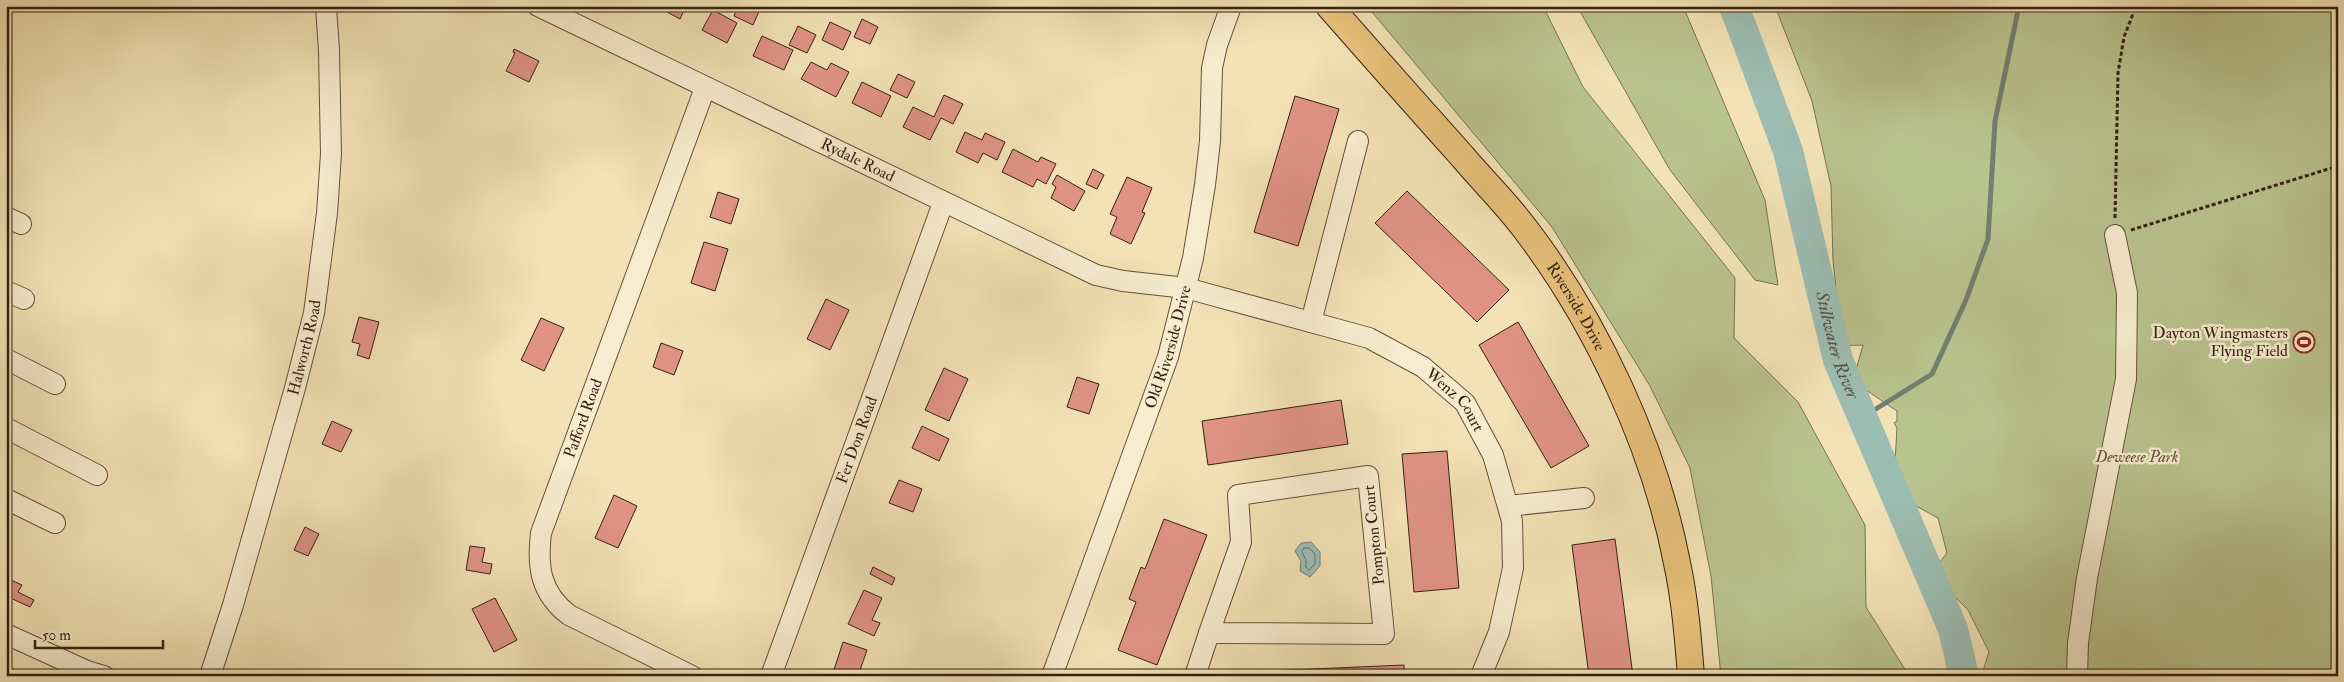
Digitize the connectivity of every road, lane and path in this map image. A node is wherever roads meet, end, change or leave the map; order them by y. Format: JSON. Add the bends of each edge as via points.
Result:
{"nodes":[{"id":1,"x":326,"y":6,"type":"edge"},
{"id":2,"x":538,"y":6,"type":"edge"},
{"id":3,"x":1231,"y":6,"type":"edge"},
{"id":4,"x":1329,"y":6,"type":"edge"},
{"id":5,"x":2136,"y":6,"type":"edge"},
{"id":6,"x":706,"y":88,"type":"junction"},
{"id":7,"x":1358,"y":141,"type":"dead end"},
{"id":8,"x":2338,"y":166,"type":"edge"},
{"id":9,"x":942,"y":203,"type":"junction"},
{"id":10,"x":2114,"y":235,"type":"junction"},
{"id":11,"x":1186,"y":288,"type":"junction"},
{"id":12,"x":1311,"y":322,"type":"junction"},
{"id":13,"x":6,"y":359,"type":"edge"},
{"id":14,"x":55,"y":384,"type":"dead end"},
{"id":15,"x":6,"y":428,"type":"edge"},
{"id":16,"x":97,"y":475,"type":"dead end"},
{"id":17,"x":1584,"y":498,"type":"dead end"},
{"id":18,"x":6,"y":499,"type":"edge"},
{"id":19,"x":1508,"y":506,"type":"junction"},
{"id":20,"x":55,"y":523,"type":"dead end"},
{"id":21,"x":1209,"y":633,"type":"junction"},
{"id":22,"x":6,"y":634,"type":"edge"},
{"id":23,"x":104,"y":676,"type":"edge"},
{"id":24,"x":210,"y":676,"type":"edge"},
{"id":25,"x":692,"y":676,"type":"edge"},
{"id":26,"x":771,"y":676,"type":"edge"},
{"id":27,"x":1052,"y":676,"type":"edge"},
{"id":28,"x":1195,"y":676,"type":"edge"},
{"id":29,"x":1481,"y":676,"type":"edge"},
{"id":30,"x":1691,"y":676,"type":"edge"},
{"id":31,"x":2077,"y":676,"type":"edge"}],
"edges":[{"from":1,"to":24,"type":"street","name":"Halworth Road","via":[[331,154],[314,313],[247,558]]},
{"from":2,"to":6,"type":"street","name":"Rydale Road"},
{"from":3,"to":11,"type":"street","name":"Old Riverside Drive","via":[[1212,68],[1205,185]]},
{"from":4,"to":30,"type":"main road","name":"Riverside Drive","via":[[1526,229],[1600,347],[1635,424],[1659,493],[1677,562]]},
{"from":5,"to":10,"type":"path","via":[[2124,37],[2118,73]]},
{"from":6,"to":9,"type":"street","name":"Rydale Road"},
{"from":6,"to":25,"type":"street","name":"Pafford Road","via":[[541,533],[539,554],[545,588],[559,608]]},
{"from":7,"to":12,"type":"street"},
{"from":8,"to":10,"type":"path"},
{"from":9,"to":11,"type":"street","name":"Rydale Road","via":[[1096,275]]},
{"from":9,"to":26,"type":"street","name":"Fer Don Road"},
{"from":10,"to":31,"type":"street","via":[[2127,293],[2126,379],[2087,578]]},
{"from":11,"to":12,"type":"street","name":"Wenz Court"},
{"from":11,"to":27,"type":"street","name":"Old Riverside Drive","via":[[1168,356]]},
{"from":12,"to":19,"type":"street","name":"Wenz Court","via":[[1369,338],[1416,363],[1465,404],[1494,455]]},
{"from":13,"to":14,"type":"street"},
{"from":15,"to":16,"type":"street"},
{"from":17,"to":19,"type":"street"},
{"from":18,"to":20,"type":"street"},
{"from":19,"to":29,"type":"street","name":"Wenz Court","via":[[1512,521],[1513,568],[1499,632]]},
{"from":21,"to":21,"type":"street","name":"Pompton Court","via":[[1241,542],[1238,495],[1368,476],[1384,634]]},
{"from":21,"to":28,"type":"street","name":"Pompton Court"},
{"from":22,"to":23,"type":"street"}]}
